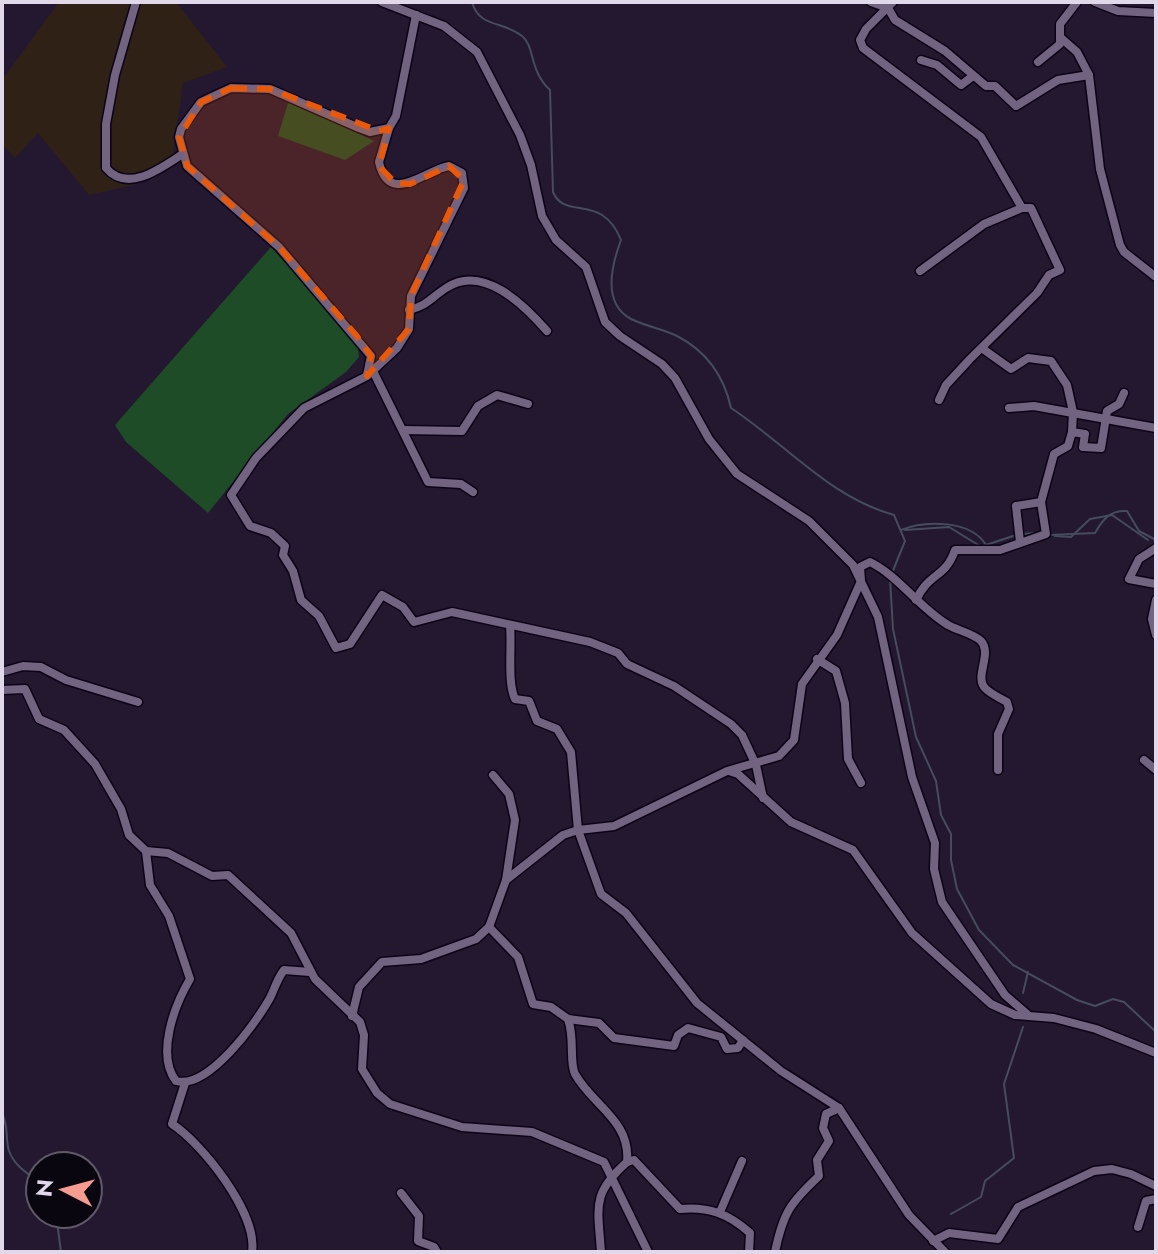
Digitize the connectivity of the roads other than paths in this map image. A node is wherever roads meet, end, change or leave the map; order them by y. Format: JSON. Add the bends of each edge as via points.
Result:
{"nodes":[{"id":1,"x":136,"y":2,"type":"edge"},
{"id":2,"x":382,"y":2,"type":"edge"},
{"id":3,"x":871,"y":2,"type":"edge"},
{"id":4,"x":1077,"y":2,"type":"edge"},
{"id":5,"x":1095,"y":2,"type":"edge"},
{"id":6,"x":891,"y":5,"type":"edge"},
{"id":7,"x":1156,"y":13,"type":"edge"},
{"id":8,"x":416,"y":15,"type":"junction"},
{"id":9,"x":1061,"y":38,"type":"junction"},
{"id":10,"x":921,"y":60,"type":"dead end"},
{"id":11,"x":1038,"y":62,"type":"dead end"},
{"id":12,"x":1089,"y":75,"type":"junction"},
{"id":13,"x":973,"y":76,"type":"junction"},
{"id":14,"x":389,"y":128,"type":"junction"},
{"id":15,"x":181,"y":155,"type":"junction"},
{"id":16,"x":1022,"y":208,"type":"junction"},
{"id":17,"x":920,"y":271,"type":"dead end"},
{"id":18,"x":1156,"y":277,"type":"edge"},
{"id":19,"x":409,"y":310,"type":"junction"},
{"id":20,"x":547,"y":331,"type":"dead end"},
{"id":21,"x":983,"y":349,"type":"junction"},
{"id":22,"x":370,"y":374,"type":"junction"},
{"id":23,"x":1124,"y":393,"type":"dead end"},
{"id":24,"x":939,"y":400,"type":"dead end"},
{"id":25,"x":528,"y":404,"type":"dead end"},
{"id":26,"x":1009,"y":408,"type":"dead end"},
{"id":27,"x":1073,"y":412,"type":"junction"},
{"id":28,"x":1106,"y":420,"type":"junction"},
{"id":29,"x":1156,"y":428,"type":"edge"},
{"id":30,"x":403,"y":430,"type":"junction"},
{"id":31,"x":1072,"y":432,"type":"junction"},
{"id":32,"x":473,"y":492,"type":"dead end"},
{"id":33,"x":1041,"y":502,"type":"junction"},
{"id":34,"x":1020,"y":542,"type":"junction"},
{"id":35,"x":1156,"y":548,"type":"edge"},
{"id":36,"x":861,"y":581,"type":"junction"},
{"id":37,"x":1156,"y":584,"type":"edge"},
{"id":38,"x":916,"y":600,"type":"junction"},
{"id":39,"x":1156,"y":600,"type":"edge"},
{"id":40,"x":510,"y":625,"type":"junction"},
{"id":41,"x":1156,"y":635,"type":"edge"},
{"id":42,"x":817,"y":659,"type":"junction"},
{"id":43,"x":2,"y":672,"type":"edge"},
{"id":44,"x":2,"y":690,"type":"edge"},
{"id":45,"x":138,"y":702,"type":"dead end"},
{"id":46,"x":1144,"y":760,"type":"dead end"},
{"id":47,"x":756,"y":765,"type":"junction"},
{"id":48,"x":998,"y":770,"type":"dead end"},
{"id":49,"x":1156,"y":770,"type":"edge"},
{"id":50,"x":727,"y":771,"type":"junction"},
{"id":51,"x":493,"y":775,"type":"dead end"},
{"id":52,"x":861,"y":783,"type":"dead end"},
{"id":53,"x":763,"y":798,"type":"junction"},
{"id":54,"x":578,"y":830,"type":"junction"},
{"id":55,"x":146,"y":851,"type":"junction"},
{"id":56,"x":506,"y":880,"type":"junction"},
{"id":57,"x":489,"y":927,"type":"junction"},
{"id":58,"x":310,"y":972,"type":"junction"},
{"id":59,"x":1027,"y":1014,"type":"junction"},
{"id":60,"x":352,"y":1016,"type":"junction"},
{"id":61,"x":568,"y":1019,"type":"junction"},
{"id":62,"x":743,"y":1040,"type":"junction"},
{"id":63,"x":1156,"y":1053,"type":"edge"},
{"id":64,"x":185,"y":1083,"type":"junction"},
{"id":65,"x":839,"y":1108,"type":"junction"},
{"id":66,"x":742,"y":1161,"type":"dead end"},
{"id":67,"x":627,"y":1162,"type":"junction"},
{"id":68,"x":613,"y":1174,"type":"junction"},
{"id":69,"x":1156,"y":1186,"type":"edge"},
{"id":70,"x":401,"y":1193,"type":"dead end"},
{"id":71,"x":1156,"y":1199,"type":"edge"},
{"id":72,"x":720,"y":1212,"type":"junction"},
{"id":73,"x":1138,"y":1227,"type":"dead end"},
{"id":74,"x":933,"y":1241,"type":"junction"},
{"id":75,"x":252,"y":1252,"type":"edge"},
{"id":76,"x":437,"y":1252,"type":"edge"},
{"id":77,"x":601,"y":1252,"type":"edge"},
{"id":78,"x":648,"y":1252,"type":"edge"},
{"id":79,"x":749,"y":1252,"type":"edge"},
{"id":80,"x":775,"y":1252,"type":"edge"},
{"id":81,"x":945,"y":1252,"type":"edge"}],
"edges":[{"from":1,"to":15,"type":"street","via":[[115,75],[103,160],[112,175],[130,179],[157,171]]},
{"from":2,"to":8,"type":"street"},
{"from":3,"to":6,"type":"street"},
{"from":4,"to":9,"type":"street","via":[[1060,24]]},
{"from":5,"to":7,"type":"street","via":[[1118,11]]},
{"from":6,"to":13,"type":"street","via":[[895,20]]},
{"from":6,"to":16,"type":"street","via":[[866,29],[860,40],[863,48],[981,137]]},
{"from":8,"to":14,"type":"street","via":[[396,116]]},
{"from":8,"to":36,"type":"street","via":[[444,26],[477,52],[520,135],[542,216],[556,240],[586,267],[605,322],[675,378],[709,439],[737,474],[827,536]]},
{"from":9,"to":11,"type":"street"},
{"from":9,"to":12,"type":"street","via":[[1077,52]]},
{"from":10,"to":13,"type":"street","via":[[937,65],[961,85]]},
{"from":12,"to":13,"type":"street","via":[[1058,80],[1016,106],[995,86]]},
{"from":12,"to":18,"type":"street","via":[[1112,221],[1124,252]]},
{"from":14,"to":15,"type":"street","via":[[370,132],[270,89],[231,88],[193,110],[181,129]]},
{"from":14,"to":19,"type":"street","via":[[379,162],[390,180],[410,184],[449,166],[464,180]]},
{"from":15,"to":22,"type":"street","via":[[199,178],[279,247],[356,335],[371,356]]},
{"from":16,"to":17,"type":"street","via":[[984,224]]},
{"from":16,"to":21,"type":"street","via":[[1031,208],[1060,270],[1049,275]]},
{"from":19,"to":20,"type":"street","via":[[425,306],[457,283],[480,283],[512,296]]},
{"from":19,"to":22,"type":"street","via":[[409,329]]},
{"from":21,"to":24,"type":"street","via":[[946,385]]},
{"from":21,"to":27,"type":"street","via":[[1011,369],[1028,358],[1051,361],[1067,385]]},
{"from":22,"to":30,"type":"street"},
{"from":22,"to":40,"type":"street","via":[[316,399],[256,458],[231,495],[242,518],[285,546],[283,555],[301,600],[319,616],[336,648],[350,644],[382,595],[403,607],[414,622],[452,612]]},
{"from":23,"to":28,"type":"street","via":[[1107,411]]},
{"from":25,"to":30,"type":"street","via":[[497,395],[478,406],[462,431]]},
{"from":26,"to":27,"type":"street"},
{"from":27,"to":28,"type":"street"},
{"from":27,"to":31,"type":"street"},
{"from":28,"to":29,"type":"street"},
{"from":28,"to":31,"type":"street","via":[[1101,448],[1083,447],[1085,434]]},
{"from":30,"to":32,"type":"street","via":[[428,482],[461,484]]},
{"from":31,"to":33,"type":"street","via":[[1068,446],[1054,454]]},
{"from":33,"to":34,"type":"street","via":[[1046,534]]},
{"from":33,"to":34,"type":"street","via":[[1016,506]]},
{"from":34,"to":38,"type":"street","via":[[1000,550],[955,550],[948,569],[925,582]]},
{"from":35,"to":37,"type":"street","via":[[1139,559],[1129,579]]},
{"from":36,"to":38,"type":"street","via":[[860,567],[870,562]]},
{"from":36,"to":42,"type":"street","via":[[837,635]]},
{"from":36,"to":59,"type":"street","via":[[878,617],[912,777],[935,843],[934,869],[942,902],[1005,995]]},
{"from":38,"to":48,"type":"street","via":[[944,623],[980,639],[984,647],[981,682],[1009,709],[998,734]]},
{"from":39,"to":41,"type":"street"},
{"from":40,"to":47,"type":"street","via":[[618,653],[627,664],[674,686],[731,724]]},
{"from":40,"to":54,"type":"street","via":[[510,688],[515,699],[529,701],[537,721],[557,729],[571,752]]},
{"from":42,"to":47,"type":"street","via":[[798,695],[794,740],[779,756]]},
{"from":42,"to":52,"type":"street","via":[[836,671],[845,703],[848,759]]},
{"from":43,"to":45,"type":"street","via":[[41,667]]},
{"from":44,"to":55,"type":"street","via":[[25,689],[39,719],[64,730],[86,751],[116,799],[129,835]]},
{"from":46,"to":49,"type":"street"},
{"from":47,"to":50,"type":"street"},
{"from":47,"to":53,"type":"street"},
{"from":50,"to":53,"type":"street","via":[[738,774]]},
{"from":50,"to":54,"type":"street","via":[[614,826]]},
{"from":51,"to":56,"type":"street","via":[[509,794],[515,820]]},
{"from":53,"to":59,"type":"street","via":[[791,822],[853,850],[912,933],[963,982],[1005,1011]]},
{"from":54,"to":56,"type":"street","via":[[548,845]]},
{"from":54,"to":62,"type":"street","via":[[601,894],[626,913],[697,1003]]},
{"from":55,"to":58,"type":"street","via":[[168,853],[212,876],[228,875],[291,933]]},
{"from":55,"to":64,"type":"street","via":[[150,885],[169,916],[190,979],[165,1058],[176,1081]]},
{"from":56,"to":57,"type":"street"},
{"from":57,"to":60,"type":"street","via":[[461,946],[421,959],[382,962],[359,987]]},
{"from":57,"to":61,"type":"street","via":[[518,957],[533,1004],[551,1007]]},
{"from":58,"to":60,"type":"street"},
{"from":58,"to":64,"type":"street","via":[[284,970],[228,1054]]},
{"from":59,"to":63,"type":"street","via":[[1096,1029]]},
{"from":60,"to":68,"type":"street","via":[[363,1029],[362,1069],[390,1104],[462,1127],[532,1132],[604,1162]]},
{"from":61,"to":62,"type":"street","via":[[599,1023],[614,1038],[633,1043],[674,1046],[688,1028],[721,1037],[727,1049],[738,1048]]},
{"from":61,"to":67,"type":"street","via":[[575,1073],[622,1129]]},
{"from":62,"to":65,"type":"street"},
{"from":64,"to":75,"type":"street","via":[[172,1124],[202,1148],[226,1184],[245,1219]]},
{"from":65,"to":74,"type":"street","via":[[909,1215]]},
{"from":65,"to":80,"type":"street","via":[[826,1114],[823,1128],[829,1141],[817,1160],[819,1176],[783,1216]]},
{"from":66,"to":72,"type":"street"},
{"from":67,"to":68,"type":"street"},
{"from":67,"to":72,"type":"street","via":[[634,1160],[680,1209]]},
{"from":68,"to":77,"type":"street","via":[[604,1182],[599,1203]]},
{"from":68,"to":78,"type":"street"},
{"from":69,"to":74,"type":"street","via":[[1112,1169],[1094,1171],[1018,1207],[998,1239],[949,1233]]},
{"from":70,"to":76,"type":"street","via":[[419,1216],[418,1241]]},
{"from":71,"to":73,"type":"street","via":[[1146,1201]]},
{"from":72,"to":79,"type":"street","via":[[750,1233]]},
{"from":74,"to":81,"type":"street"}]}
